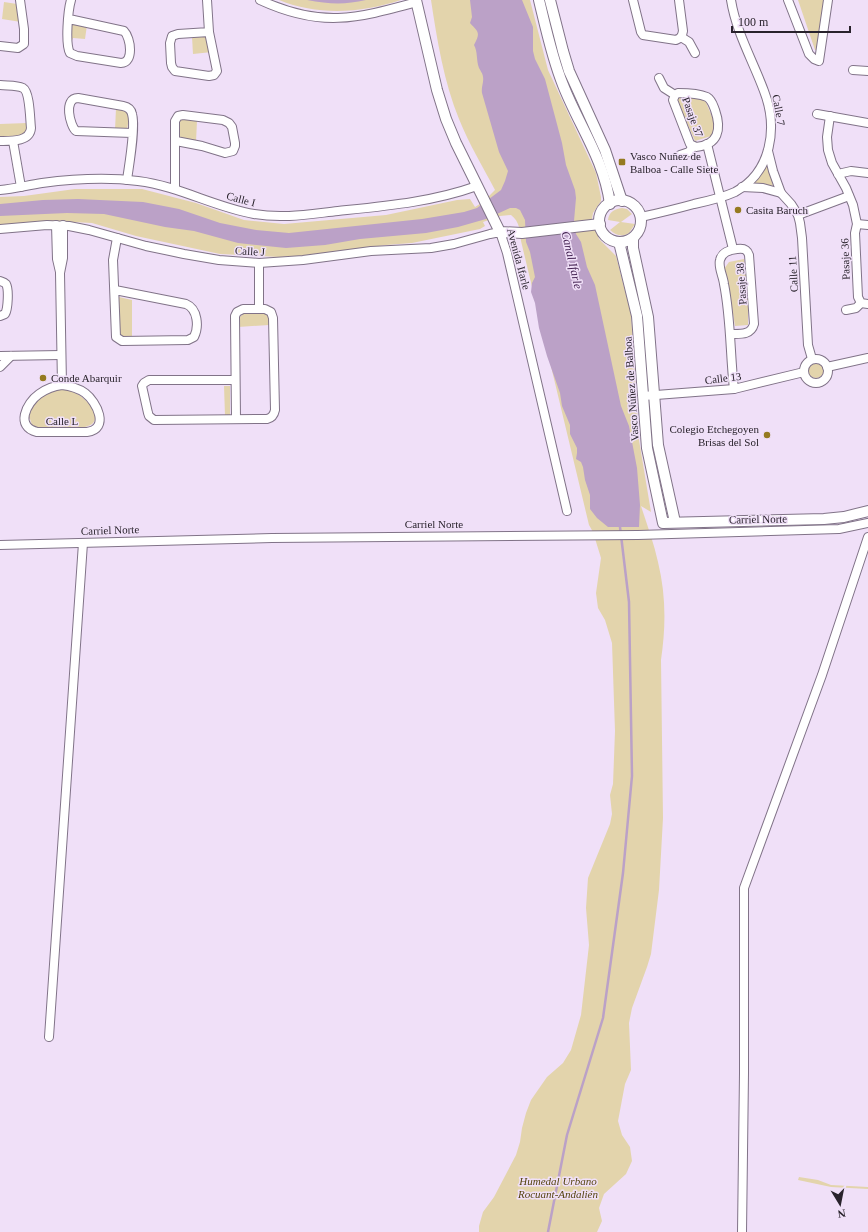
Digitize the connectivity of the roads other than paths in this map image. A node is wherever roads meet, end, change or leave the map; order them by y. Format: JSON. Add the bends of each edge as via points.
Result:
{"nodes":[{"id":1,"x":19,"y":0,"type":"edge"},
{"id":2,"x":71,"y":0,"type":"edge"},
{"id":3,"x":207,"y":0,"type":"edge"},
{"id":4,"x":260,"y":0,"type":"edge"},
{"id":5,"x":540,"y":0,"type":"edge"},
{"id":6,"x":550,"y":0,"type":"edge"},
{"id":7,"x":633,"y":0,"type":"edge"},
{"id":8,"x":679,"y":0,"type":"edge"},
{"id":9,"x":732,"y":0,"type":"edge"},
{"id":10,"x":788,"y":0,"type":"edge"},
{"id":11,"x":828,"y":0,"type":"edge"},
{"id":12,"x":416,"y":1,"type":"edge"},
{"id":13,"x":69,"y":19,"type":"junction"},
{"id":14,"x":209,"y":32,"type":"junction"},
{"id":15,"x":681,"y":37,"type":"junction"},
{"id":16,"x":0,"y":46,"type":"edge"},
{"id":17,"x":695,"y":53,"type":"dead end"},
{"id":18,"x":853,"y":70,"type":"dead end"},
{"id":19,"x":868,"y":71,"type":"edge"},
{"id":20,"x":659,"y":78,"type":"dead end"},
{"id":21,"x":0,"y":85,"type":"edge"},
{"id":22,"x":675,"y":96,"type":"junction"},
{"id":23,"x":817,"y":114,"type":"dead end"},
{"id":24,"x":830,"y":116,"type":"junction"},
{"id":25,"x":868,"y":123,"type":"edge"},
{"id":26,"x":132,"y":133,"type":"junction"},
{"id":27,"x":13,"y":140,"type":"junction"},
{"id":28,"x":176,"y":141,"type":"junction"},
{"id":29,"x":0,"y":142,"type":"edge"},
{"id":30,"x":707,"y":144,"type":"junction"},
{"id":31,"x":693,"y":146,"type":"junction"},
{"id":32,"x":768,"y":150,"type":"junction"},
{"id":33,"x":680,"y":155,"type":"dead end"},
{"id":34,"x":838,"y":174,"type":"junction"},
{"id":35,"x":868,"y":174,"type":"edge"},
{"id":36,"x":126,"y":180,"type":"junction"},
{"id":37,"x":477,"y":186,"type":"junction"},
{"id":38,"x":21,"y":187,"type":"junction"},
{"id":39,"x":742,"y":187,"type":"junction"},
{"id":40,"x":175,"y":189,"type":"junction"},
{"id":41,"x":0,"y":190,"type":"edge"},
{"id":42,"x":781,"y":193,"type":"junction"},
{"id":43,"x":850,"y":196,"type":"junction"},
{"id":44,"x":719,"y":198,"type":"junction"},
{"id":45,"x":622,"y":200,"type":"junction"},
{"id":46,"x":610,"y":204,"type":"junction"},
{"id":47,"x":798,"y":216,"type":"junction"},
{"id":48,"x":641,"y":217,"type":"junction"},
{"id":49,"x":600,"y":224,"type":"junction"},
{"id":50,"x":857,"y":224,"type":"junction"},
{"id":51,"x":59,"y":225,"type":"junction"},
{"id":52,"x":868,"y":225,"type":"edge"},
{"id":53,"x":0,"y":229,"type":"edge"},
{"id":54,"x":500,"y":232,"type":"junction"},
{"id":55,"x":116,"y":238,"type":"junction"},
{"id":56,"x":632,"y":239,"type":"junction"},
{"id":57,"x":619,"y":242,"type":"junction"},
{"id":58,"x":733,"y":249,"type":"junction"},
{"id":59,"x":259,"y":263,"type":"junction"},
{"id":60,"x":0,"y":281,"type":"edge"},
{"id":61,"x":115,"y":290,"type":"junction"},
{"id":62,"x":865,"y":303,"type":"edge"},
{"id":63,"x":259,"y":308,"type":"junction"},
{"id":64,"x":846,"y":310,"type":"dead end"},
{"id":65,"x":0,"y":316,"type":"edge"},
{"id":66,"x":731,"y":334,"type":"junction"},
{"id":67,"x":61,"y":355,"type":"junction"},
{"id":68,"x":0,"y":356,"type":"edge"},
{"id":69,"x":11,"y":356,"type":"junction"},
{"id":70,"x":868,"y":358,"type":"edge"},
{"id":71,"x":812,"y":359,"type":"junction"},
{"id":72,"x":0,"y":367,"type":"edge"},
{"id":73,"x":827,"y":367,"type":"junction"},
{"id":74,"x":804,"y":372,"type":"junction"},
{"id":75,"x":235,"y":380,"type":"junction"},
{"id":76,"x":62,"y":385,"type":"junction"},
{"id":77,"x":734,"y":388,"type":"junction"},
{"id":78,"x":654,"y":395,"type":"junction"},
{"id":79,"x":643,"y":396,"type":"junction"},
{"id":80,"x":236,"y":419,"type":"junction"},
{"id":81,"x":567,"y":511,"type":"dead end"},
{"id":82,"x":868,"y":511,"type":"edge"},
{"id":83,"x":675,"y":522,"type":"junction"},
{"id":84,"x":664,"y":523,"type":"junction"},
{"id":85,"x":868,"y":523,"type":"edge"},
{"id":86,"x":666,"y":534,"type":"junction"},
{"id":87,"x":868,"y":537,"type":"edge"},
{"id":88,"x":83,"y":543,"type":"junction"},
{"id":89,"x":0,"y":545,"type":"edge"},
{"id":90,"x":49,"y":1037,"type":"dead end"},
{"id":91,"x":742,"y":1232,"type":"edge"}],
"edges":[{"from":1,"to":16,"type":"street","via":[[24,44],[18,48]]},
{"from":2,"to":13,"type":"street"},
{"from":3,"to":14,"type":"street"},
{"from":4,"to":12,"type":"street","via":[[289,12],[328,18],[358,17]]},
{"from":5,"to":46,"type":"street","via":[[559,75],[598,157]]},
{"from":6,"to":45,"type":"street","via":[[569,71],[606,150]]},
{"from":7,"to":15,"type":"street","via":[[643,35],[676,40]]},
{"from":8,"to":15,"type":"street","via":[[683,31]]},
{"from":9,"to":32,"type":"street","name":"Calle 7","via":[[734,16],[770,110],[772,131]]},
{"from":10,"to":11,"type":"street","via":[[810,54],[818,61]]},
{"from":12,"to":37,"type":"street","name":"Avenida Ifarle","via":[[441,105]]},
{"from":13,"to":13,"type":"street","via":[[67,47],[72,54],[121,63],[129,60],[128,38],[124,32]]},
{"from":14,"to":14,"type":"street","via":[[172,36],[170,42],[173,69],[209,76],[216,73],[218,68]]},
{"from":15,"to":17,"type":"street","via":[[689,42]]},
{"from":18,"to":19,"type":"street"},
{"from":20,"to":22,"type":"street","name":"Pasaje 37","via":[[664,88]]},
{"from":21,"to":27,"type":"street","via":[[23,88],[28,95],[31,132],[27,137]]},
{"from":22,"to":30,"type":"street","name":"Pasaje 37","via":[[681,93],[703,96],[711,101],[719,126],[716,137]]},
{"from":22,"to":31,"type":"street","name":"Pasaje 37","via":[[674,102]]},
{"from":23,"to":24,"type":"street"},
{"from":24,"to":25,"type":"street"},
{"from":24,"to":34,"type":"street","via":[[828,150]]},
{"from":26,"to":26,"type":"street","via":[[132,114],[128,107],[76,97],[70,101],[72,124],[76,131]]},
{"from":26,"to":36,"type":"street"},
{"from":27,"to":29,"type":"street"},
{"from":27,"to":38,"type":"street"},
{"from":28,"to":28,"type":"street","via":[[175,119],[181,114],[226,121],[232,127],[235,146],[232,151],[225,153]]},
{"from":28,"to":40,"type":"street"},
{"from":30,"to":31,"type":"street","name":"Pasaje 37"},
{"from":30,"to":44,"type":"street"},
{"from":31,"to":33,"type":"street","name":"Pasaje 37","via":[[689,152]]},
{"from":32,"to":39,"type":"street","name":"Calle 7","via":[[758,170]]},
{"from":32,"to":42,"type":"street","name":"Calle 11"},
{"from":34,"to":35,"type":"street","via":[[851,171]]},
{"from":34,"to":43,"type":"street"},
{"from":36,"to":38,"type":"street","name":"Calle I","via":[[73,180]]},
{"from":36,"to":40,"type":"street","name":"Calle I"},
{"from":37,"to":40,"type":"street","name":"Calle I","via":[[407,204],[282,216],[240,211]]},
{"from":37,"to":54,"type":"street","name":"Avenida Ifarle"},
{"from":38,"to":41,"type":"street","name":"Calle I"},
{"from":39,"to":42,"type":"street","via":[[763,188]]},
{"from":39,"to":44,"type":"street","name":"Calle 7"},
{"from":42,"to":47,"type":"street","name":"Calle 11"},
{"from":43,"to":47,"type":"street"},
{"from":43,"to":50,"type":"street"},
{"from":44,"to":48,"type":"street","name":"Calle 7"},
{"from":44,"to":58,"type":"street"},
{"from":45,"to":46,"type":"street"},
{"from":45,"to":48,"type":"street","via":[[634,206]]},
{"from":46,"to":49,"type":"street","via":[[604,208]]},
{"from":47,"to":71,"type":"street","name":"Calle 11","via":[[802,230],[808,344]]},
{"from":48,"to":56,"type":"street","via":[[640,229]]},
{"from":49,"to":54,"type":"street","via":[[522,233]]},
{"from":49,"to":57,"type":"street","via":[[606,237]]},
{"from":50,"to":52,"type":"street","name":"Pasaje 36"},
{"from":50,"to":62,"type":"street","name":"Pasaje 36","via":[[855,233],[858,299]]},
{"from":51,"to":53,"type":"street","name":"Calle J"},
{"from":51,"to":55,"type":"street","name":"Calle J"},
{"from":51,"to":67,"type":"street","via":[[56,259],[60,273]]},
{"from":54,"to":59,"type":"street","name":"Calle J","via":[[431,248],[371,251]]},
{"from":54,"to":81,"type":"street","name":"Avenida Ifarle"},
{"from":55,"to":59,"type":"street","name":"Calle J","via":[[189,255]]},
{"from":55,"to":61,"type":"street","via":[[113,256]]},
{"from":56,"to":57,"type":"street"},
{"from":56,"to":78,"type":"street","name":"Vasco Núñez de Balboa","via":[[648,317]]},
{"from":57,"to":79,"type":"street","name":"Vasco Núñez de Balboa","via":[[638,316]]},
{"from":58,"to":66,"type":"street","name":"Pasaje 38","via":[[724,253],[719,262]]},
{"from":58,"to":66,"type":"street","name":"Pasaje 38","via":[[744,249],[749,255],[754,324],[748,332]]},
{"from":59,"to":63,"type":"street"},
{"from":60,"to":65,"type":"street","via":[[7,287],[8,308],[5,314]]},
{"from":61,"to":61,"type":"street","via":[[117,339],[188,340],[194,337],[196,315],[191,306]]},
{"from":62,"to":64,"type":"street","name":"Pasaje 36"},
{"from":63,"to":75,"type":"street","via":[[240,310],[235,316]]},
{"from":63,"to":80,"type":"street","via":[[267,309],[273,316],[275,413],[269,418]]},
{"from":66,"to":77,"type":"street","name":"Pasaje 38"},
{"from":67,"to":69,"type":"street"},
{"from":67,"to":76,"type":"street"},
{"from":68,"to":69,"type":"street"},
{"from":69,"to":72,"type":"street"},
{"from":70,"to":73,"type":"street"},
{"from":71,"to":73,"type":"street","via":[[821,360]]},
{"from":71,"to":74,"type":"street","via":[[805,365]]},
{"from":73,"to":74,"type":"street","via":[[826,378],[820,382],[812,382]]},
{"from":74,"to":77,"type":"street","name":"Calle 13"},
{"from":75,"to":80,"type":"street"},
{"from":75,"to":80,"type":"street","via":[[149,380],[142,386],[148,413],[154,420]]},
{"from":76,"to":76,"type":"street","name":"Calle L","via":[[43,391],[30,402],[25,412],[27,426],[37,432],[94,430],[99,424],[100,417],[94,403],[86,393]]},
{"from":77,"to":78,"type":"street","name":"Calle 13"},
{"from":78,"to":79,"type":"street","name":"Calle 13"},
{"from":78,"to":83,"type":"street","name":"Vasco Núñez de Balboa","via":[[660,455]]},
{"from":79,"to":84,"type":"street","name":"Vasco Núñez de Balboa","via":[[647,448]]},
{"from":82,"to":83,"type":"street","name":"Carriel Norte","via":[[824,519]]},
{"from":83,"to":84,"type":"street","name":"Carriel Norte"},
{"from":84,"to":86,"type":"street","name":"Vasco Núñez de Balboa"},
{"from":85,"to":86,"type":"street","name":"Carriel Norte","via":[[839,529]]},
{"from":86,"to":88,"type":"street","name":"Carriel Norte","via":[[272,538]]},
{"from":87,"to":91,"type":"street","via":[[822,675],[744,888]]},
{"from":88,"to":89,"type":"street","name":"Carriel Norte"},
{"from":88,"to":90,"type":"street"}]}
